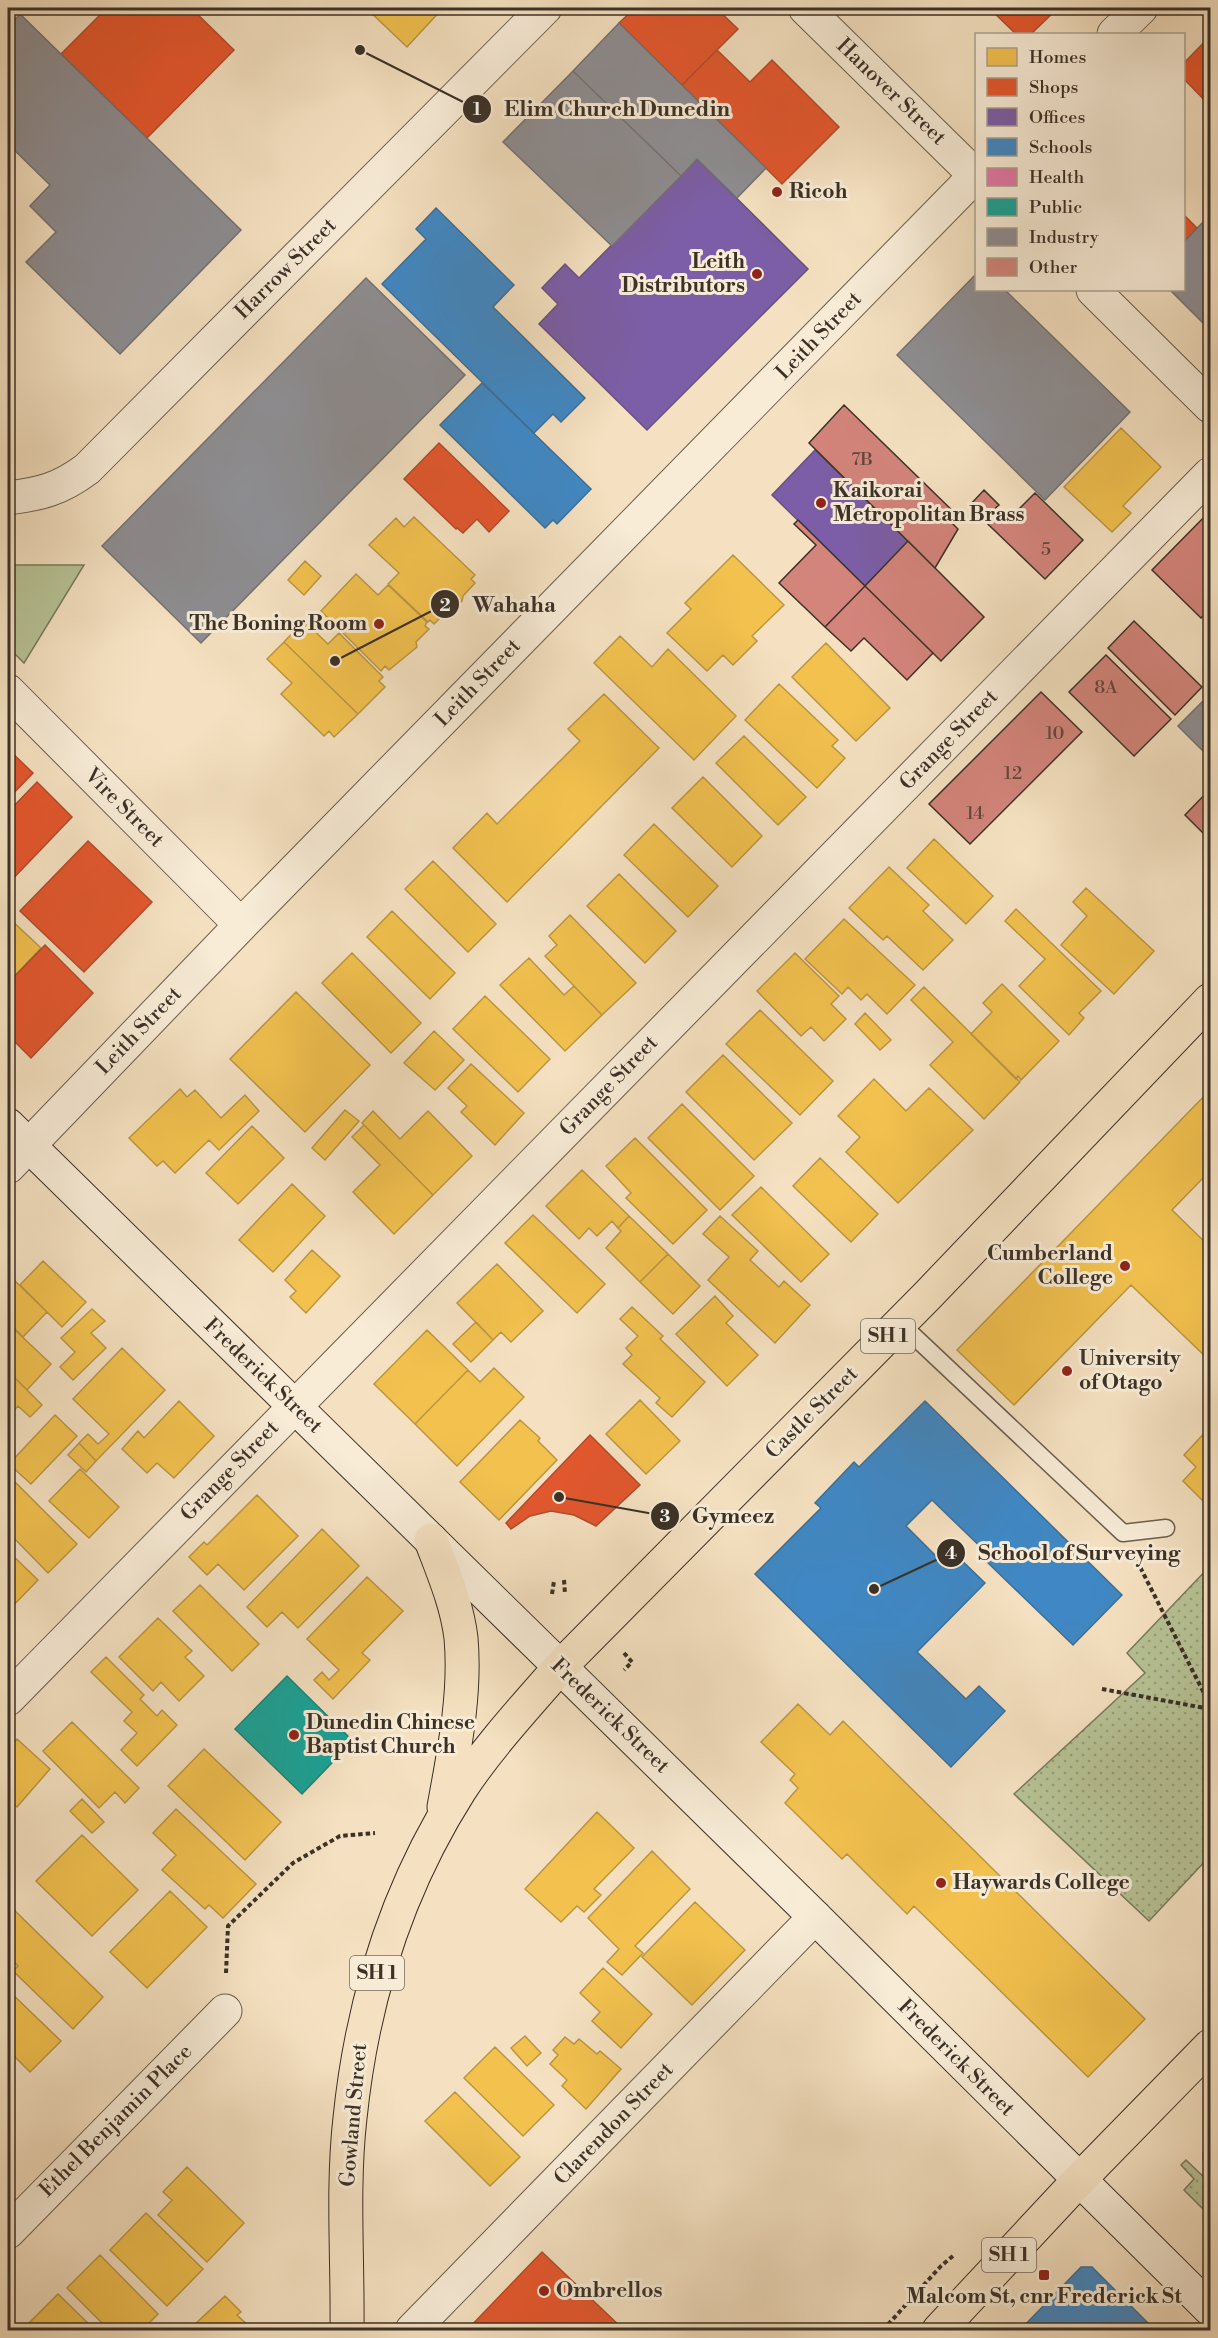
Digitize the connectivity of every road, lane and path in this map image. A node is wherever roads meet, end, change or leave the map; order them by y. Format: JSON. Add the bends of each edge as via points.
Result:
{"nodes":[{"id":1,"x":545,"y":8,"type":"edge"},
{"id":2,"x":805,"y":8,"type":"edge"},
{"id":3,"x":1141,"y":8,"type":"edge"},
{"id":4,"x":1115,"y":33,"type":"edge"},
{"id":5,"x":975,"y":175,"type":"edge"},
{"id":6,"x":975,"y":177,"type":"edge"},
{"id":7,"x":1094,"y":291,"type":"edge"},
{"id":8,"x":1210,"y":406,"type":"edge"},
{"id":9,"x":1210,"y":474,"type":"edge"},
{"id":10,"x":8,"y":498,"type":"edge"},
{"id":11,"x":8,"y":691,"type":"edge"},
{"id":12,"x":241,"y":925,"type":"junction"},
{"id":13,"x":1210,"y":1000,"type":"edge"},
{"id":14,"x":14,"y":1146,"type":"edge"},
{"id":15,"x":900,"y":1323,"type":"junction"},
{"id":16,"x":294,"y":1406,"type":"junction"},
{"id":17,"x":1166,"y":1528,"type":"dead end"},
{"id":18,"x":1123,"y":1533,"type":"junction"},
{"id":19,"x":431,"y":1540,"type":"junction"},
{"id":20,"x":564,"y":1580,"type":"dead end"},
{"id":21,"x":554,"y":1581,"type":"dead end"},
{"id":22,"x":552,"y":1594,"type":"dead end"},
{"id":23,"x":565,"y":1594,"type":"dead end"},
{"id":24,"x":623,"y":1652,"type":"dead end"},
{"id":25,"x":560,"y":1667,"type":"junction"},
{"id":26,"x":624,"y":1670,"type":"dead end"},
{"id":27,"x":1102,"y":1689,"type":"dead end"},
{"id":28,"x":8,"y":1699,"type":"edge"},
{"id":29,"x":1210,"y":1707,"type":"edge"},
{"id":30,"x":440,"y":1827,"type":"junction"},
{"id":31,"x":375,"y":1833,"type":"dead end"},
{"id":32,"x":815,"y":1917,"type":"junction"},
{"id":33,"x":225,"y":2011,"type":"joint"},
{"id":34,"x":1210,"y":2046,"type":"edge"},
{"id":35,"x":1079,"y":2180,"type":"junction"},
{"id":36,"x":8,"y":2232,"type":"edge"},
{"id":37,"x":1210,"y":2309,"type":"edge"},
{"id":38,"x":347,"y":2331,"type":"edge"},
{"id":39,"x":412,"y":2331,"type":"edge"},
{"id":40,"x":939,"y":2331,"type":"edge"}],
"edges":[{"from":1,"to":10,"type":"street","name":"Harrow Street","via":[[87,469],[48,492]]},
{"from":2,"to":5,"type":"street","name":"Hanover Street"},
{"from":3,"to":4,"type":"street"},
{"from":6,"to":12,"type":"street","name":"Leith Street"},
{"from":7,"to":8,"type":"street"},
{"from":9,"to":16,"type":"street","name":"Grange Street"},
{"from":11,"to":12,"type":"street","name":"Vire Street"},
{"from":12,"to":14,"type":"street","name":"Leith Street"},
{"from":13,"to":15,"type":"highway","name":"Castle Street","number":"SH 1"},
{"from":14,"to":16,"type":"street","name":"Frederick Street"},
{"from":15,"to":18,"type":"lane"},
{"from":15,"to":25,"type":"highway","name":"Castle Street","number":"SH 1"},
{"from":16,"to":19,"type":"street","name":"Frederick Street"},
{"from":16,"to":28,"type":"street","name":"Grange Street"},
{"from":17,"to":18,"type":"lane"},
{"from":18,"to":29,"type":"path"},
{"from":19,"to":25,"type":"street","name":"Frederick Street"},
{"from":19,"to":30,"type":"highway","via":[[451,1592],[460,1637],[456,1742]]},
{"from":20,"to":23,"type":"path"},
{"from":21,"to":22,"type":"path"},
{"from":24,"to":26,"type":"path","via":[[632,1662]]},
{"from":25,"to":30,"type":"highway","name":"Gowland Street","number":"SH 1","via":[[461,1790]]},
{"from":25,"to":32,"type":"street","name":"Frederick Street"},
{"from":27,"to":29,"type":"path"},
{"from":30,"to":38,"type":"highway","name":"Gowland Street","number":"SH 1","via":[[400,1905],[376,1975],[359,2043],[350,2120],[346,2216]]},
{"from":31,"to":33,"type":"path","via":[[340,1836],[293,1863],[228,1926]]},
{"from":32,"to":35,"type":"street","name":"Frederick Street"},
{"from":32,"to":39,"type":"street","name":"Clarendon Street"},
{"from":33,"to":36,"type":"street","name":"Ethel Benjamin Place"},
{"from":34,"to":35,"type":"highway","number":"SH 1"},
{"from":35,"to":37,"type":"street","name":"Frederick Street"},
{"from":35,"to":40,"type":"highway","number":"SH 1"}]}
